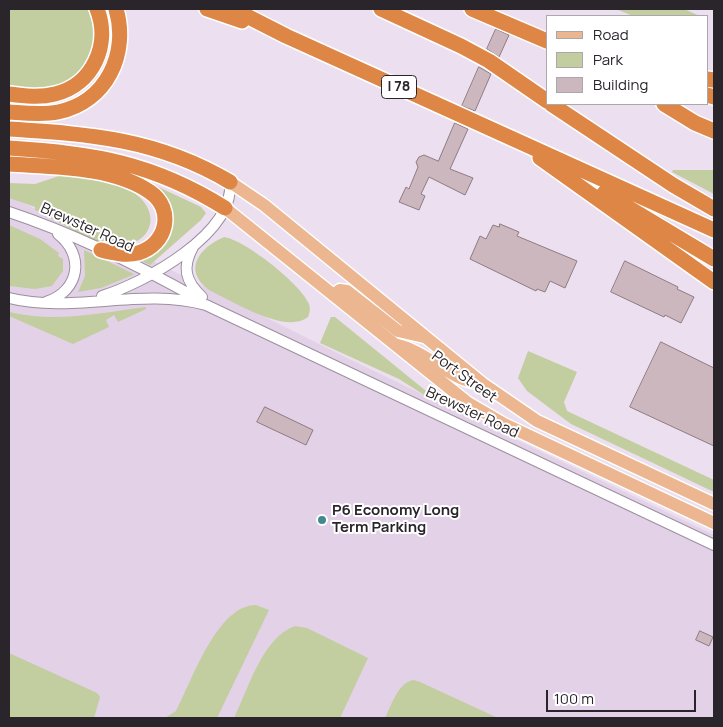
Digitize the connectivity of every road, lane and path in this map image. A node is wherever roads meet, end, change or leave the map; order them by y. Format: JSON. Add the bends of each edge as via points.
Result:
{"nodes":[{"id":1,"x":97,"y":9,"type":"edge"},
{"id":2,"x":116,"y":9,"type":"edge"},
{"id":3,"x":207,"y":9,"type":"edge"},
{"id":4,"x":233,"y":9,"type":"edge"},
{"id":5,"x":249,"y":9,"type":"edge"},
{"id":6,"x":381,"y":9,"type":"edge"},
{"id":7,"x":471,"y":9,"type":"edge"},
{"id":8,"x":286,"y":36,"type":"junction"},
{"id":9,"x":546,"y":41,"type":"edge"},
{"id":10,"x":9,"y":94,"type":"edge"},
{"id":11,"x":546,"y":99,"type":"edge"},
{"id":12,"x":552,"y":105,"type":"edge"},
{"id":13,"x":666,"y":105,"type":"edge"},
{"id":14,"x":9,"y":108,"type":"edge"},
{"id":15,"x":9,"y":112,"type":"edge"},
{"id":16,"x":43,"y":113,"type":"junction"},
{"id":17,"x":9,"y":129,"type":"edge"},
{"id":18,"x":714,"y":131,"type":"edge"},
{"id":19,"x":512,"y":138,"type":"junction"},
{"id":20,"x":9,"y":148,"type":"edge"},
{"id":21,"x":9,"y":164,"type":"edge"},
{"id":22,"x":230,"y":182,"type":"junction"},
{"id":23,"x":225,"y":208,"type":"junction"},
{"id":24,"x":714,"y":208,"type":"edge"},
{"id":25,"x":9,"y":212,"type":"edge"},
{"id":26,"x":45,"y":224,"type":"junction"},
{"id":27,"x":714,"y":230,"type":"edge"},
{"id":28,"x":195,"y":244,"type":"junction"},
{"id":29,"x":101,"y":250,"type":"junction"},
{"id":30,"x":714,"y":259,"type":"edge"},
{"id":31,"x":152,"y":274,"type":"junction"},
{"id":32,"x":714,"y":282,"type":"edge"},
{"id":33,"x":333,"y":295,"type":"junction"},
{"id":34,"x":9,"y":298,"type":"edge"},
{"id":35,"x":78,"y":302,"type":"junction"},
{"id":36,"x":41,"y":303,"type":"junction"},
{"id":37,"x":216,"y":309,"type":"junction"},
{"id":38,"x":426,"y":338,"type":"junction"},
{"id":39,"x":394,"y":344,"type":"junction"},
{"id":40,"x":483,"y":384,"type":"junction"},
{"id":41,"x":714,"y":504,"type":"edge"},
{"id":42,"x":714,"y":523,"type":"edge"},
{"id":43,"x":714,"y":545,"type":"edge"}],
"edges":[{"from":1,"to":10,"type":"highway","via":[[101,22],[101,45],[97,60],[85,77],[74,87],[54,95]]},
{"from":2,"to":16,"type":"highway","via":[[120,50],[108,78],[99,90],[75,106]]},
{"from":3,"to":8,"type":"highway","number":"I 78"},
{"from":4,"to":8,"type":"highway"},
{"from":5,"to":8,"type":"highway","number":"I 78"},
{"from":6,"to":11,"type":"highway","via":[[489,61]]},
{"from":7,"to":9,"type":"highway"},
{"from":8,"to":19,"type":"highway","number":"I 78"},
{"from":12,"to":24,"type":"highway","via":[[673,186]]},
{"from":13,"to":18,"type":"highway"},
{"from":14,"to":16,"type":"highway"},
{"from":15,"to":16,"type":"highway"},
{"from":17,"to":22,"type":"highway","via":[[82,133],[126,140],[178,156]]},
{"from":19,"to":27,"type":"highway","number":"I 78"},
{"from":19,"to":30,"type":"highway"},
{"from":19,"to":32,"type":"highway"},
{"from":20,"to":23,"type":"highway","via":[[83,154],[126,163],[180,182]]},
{"from":21,"to":29,"type":"highway","via":[[68,168],[106,175],[138,185],[158,199],[166,221],[157,243],[133,254]]},
{"from":22,"to":23,"type":"street","name":"Brewster Road"},
{"from":22,"to":38,"type":"main road","name":"Port Street","via":[[264,205]]},
{"from":23,"to":28,"type":"street","name":"Brewster Road"},
{"from":23,"to":33,"type":"main road","name":"Port Street"},
{"from":25,"to":26,"type":"street","name":"Brewster Road"},
{"from":26,"to":29,"type":"street","name":"Brewster Road"},
{"from":26,"to":36,"type":"street","via":[[71,248],[76,264],[67,288],[57,297]]},
{"from":28,"to":31,"type":"street","name":"Brewster Road"},
{"from":28,"to":37,"type":"street","via":[[186,266],[186,278]]},
{"from":29,"to":31,"type":"street","name":"Brewster Road"},
{"from":31,"to":35,"type":"street","name":"Brewster Road","via":[[115,292]]},
{"from":31,"to":37,"type":"street","name":"Brewster Road"},
{"from":33,"to":38,"type":"main road","via":[[340,290],[347,291],[398,331]]},
{"from":33,"to":39,"type":"main road","name":"Port Street"},
{"from":34,"to":36,"type":"street","name":"Brewster Road"},
{"from":35,"to":36,"type":"street","name":"Brewster Road"},
{"from":35,"to":37,"type":"street","name":"Brewster Road","via":[[165,298]]},
{"from":37,"to":43,"type":"street","name":"Brewster Road"},
{"from":38,"to":40,"type":"main road","name":"Port Street"},
{"from":39,"to":40,"type":"main road","via":[[414,349],[461,380]]},
{"from":39,"to":42,"type":"main road","name":"Port Street","via":[[458,396],[486,414]]},
{"from":40,"to":41,"type":"main road","name":"Port Street","via":[[539,422]]}]}
